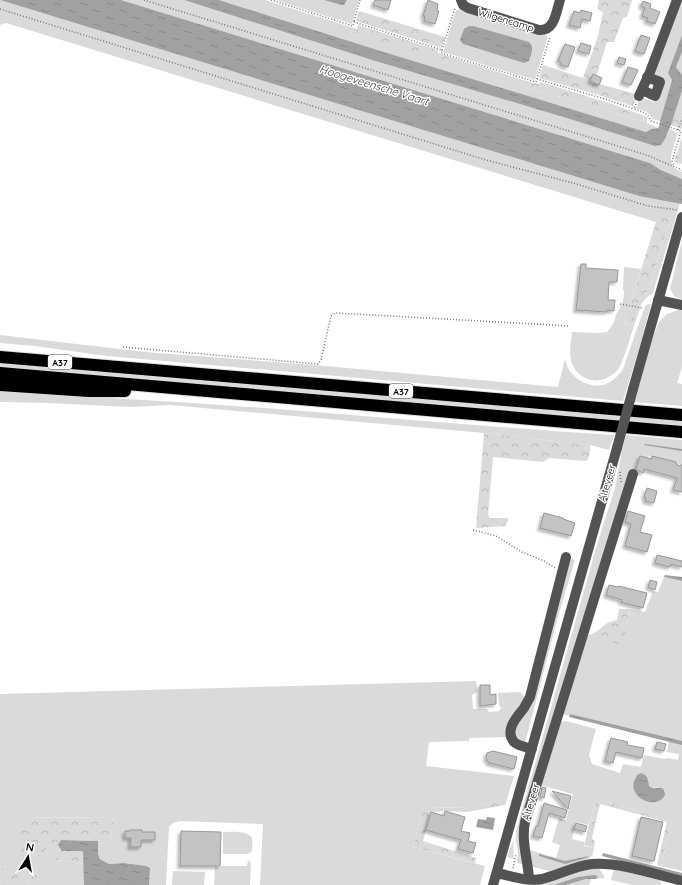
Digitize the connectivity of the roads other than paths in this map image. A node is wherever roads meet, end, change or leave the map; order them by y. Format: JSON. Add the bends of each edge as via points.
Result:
{"nodes":[{"id":1,"x":560,"y":0,"type":"edge"},
{"id":2,"x":677,"y":0,"type":"edge"},
{"id":3,"x":459,"y":2,"type":"edge"},
{"id":4,"x":647,"y":77,"type":"junction"},
{"id":5,"x":681,"y":222,"type":"edge"},
{"id":6,"x":658,"y":300,"type":"junction"},
{"id":7,"x":682,"y":305,"type":"edge"},
{"id":8,"x":0,"y":357,"type":"edge"},
{"id":9,"x":0,"y":373,"type":"edge"},
{"id":10,"x":0,"y":385,"type":"edge"},
{"id":11,"x":212,"y":391,"type":"junction"},
{"id":12,"x":682,"y":415,"type":"edge"},
{"id":13,"x":682,"y":432,"type":"edge"},
{"id":14,"x":632,"y":474,"type":"dead end"},
{"id":15,"x":566,"y":557,"type":"dead end"},
{"id":16,"x":532,"y":749,"type":"junction"},
{"id":17,"x":497,"y":873,"type":"junction"},
{"id":18,"x":529,"y":879,"type":"junction"},
{"id":19,"x":682,"y":881,"type":"edge"},
{"id":20,"x":493,"y":885,"type":"edge"}],
"edges":[{"from":1,"to":3,"type":"street","name":"Wilgencamp","via":[[550,28],[539,30],[468,8]]},
{"from":2,"to":4,"type":"street"},
{"from":4,"to":4,"type":"street","via":[[640,93],[655,96],[660,82]]},
{"from":5,"to":6,"type":"street","name":"Alteveer"},
{"from":6,"to":7,"type":"street"},
{"from":6,"to":16,"type":"street","name":"Alteveer","bridge":true},
{"from":8,"to":12,"type":"highway","number":"A37"},
{"from":9,"to":11,"type":"highway","number":"A37"},
{"from":10,"to":11,"type":"highway","number":"A37","via":[[89,391]]},
{"from":11,"to":13,"type":"highway","number":"A37"},
{"from":14,"to":18,"type":"street","name":"Alteveer","via":[[525,822],[523,839]]},
{"from":15,"to":16,"type":"street","via":[[530,697],[511,728],[515,742]]},
{"from":16,"to":17,"type":"street","name":"Alteveer"},
{"from":17,"to":18,"type":"street"},
{"from":17,"to":20,"type":"street","name":"Alteveer"},
{"from":18,"to":19,"type":"street","via":[[543,879],[591,864],[606,864]]}]}
